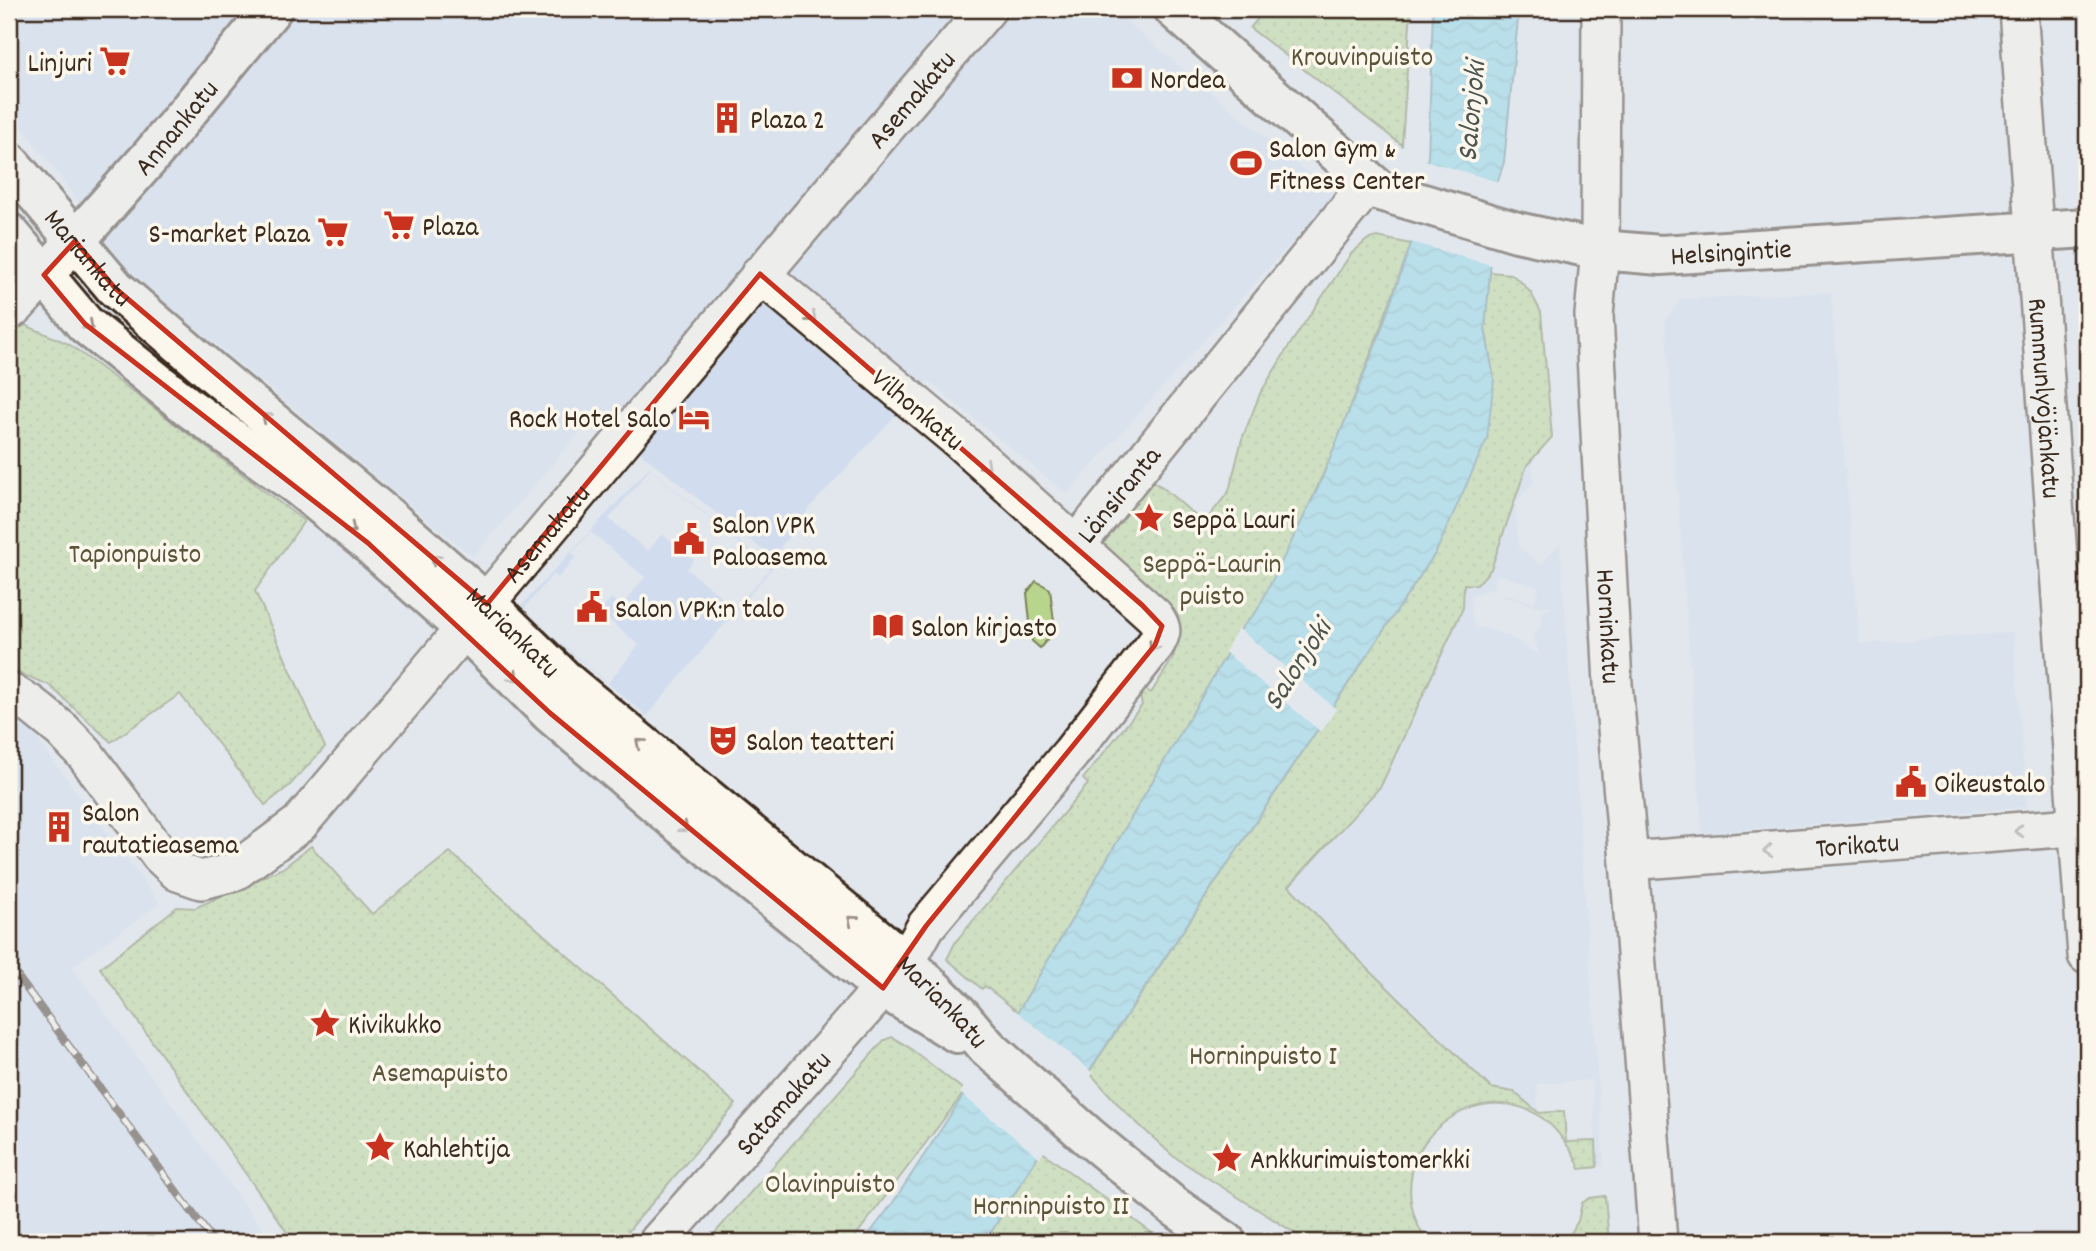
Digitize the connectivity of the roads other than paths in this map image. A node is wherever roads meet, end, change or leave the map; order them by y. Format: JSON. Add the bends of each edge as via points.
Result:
{"nodes":[{"id":1,"x":272,"y":9,"type":"edge"},
{"id":2,"x":987,"y":9,"type":"edge"},
{"id":3,"x":1174,"y":9,"type":"edge"},
{"id":4,"x":1601,"y":9,"type":"edge"},
{"id":5,"x":2018,"y":9,"type":"edge"},
{"id":6,"x":9,"y":162,"type":"edge"},
{"id":7,"x":1375,"y":187,"type":"junction"},
{"id":8,"x":2087,"y":229,"type":"edge"},
{"id":9,"x":2036,"y":232,"type":"junction"},
{"id":10,"x":9,"y":233,"type":"edge"},
{"id":11,"x":75,"y":241,"type":"junction"},
{"id":12,"x":1600,"y":250,"type":"junction"},
{"id":13,"x":760,"y":274,"type":"junction"},
{"id":14,"x":44,"y":275,"type":"junction"},
{"id":15,"x":9,"y":311,"type":"edge"},
{"id":16,"x":1076,"y":545,"type":"junction"},
{"id":17,"x":476,"y":617,"type":"junction"},
{"id":18,"x":9,"y":692,"type":"edge"},
{"id":19,"x":2082,"y":826,"type":"edge"},
{"id":20,"x":1629,"y":861,"type":"junction"},
{"id":21,"x":2087,"y":955,"type":"edge"},
{"id":22,"x":895,"y":975,"type":"junction"},
{"id":23,"x":658,"y":1242,"type":"edge"},
{"id":24,"x":1226,"y":1242,"type":"edge"},
{"id":25,"x":1658,"y":1242,"type":"edge"}],
"edges":[{"from":1,"to":11,"type":"main road","name":"Annankatu"},
{"from":2,"to":13,"type":"street","name":"Asemakatu"},
{"from":3,"to":7,"type":"main road"},
{"from":4,"to":12,"type":"street","name":"Horninkatu"},
{"from":5,"to":9,"type":"street","name":"Rummunlyöjänkatu"},
{"from":6,"to":11,"type":"main road","name":"Mariankatu"},
{"from":7,"to":12,"type":"main road","name":"Helsingintie","via":[[1517,232]]},
{"from":7,"to":16,"type":"street","name":"Länsiranta"},
{"from":8,"to":9,"type":"main road","name":"Helsingintie"},
{"from":9,"to":12,"type":"main road","name":"Helsingintie","via":[[1661,255]]},
{"from":9,"to":19,"type":"street","name":"Rummunlyöjänkatu"},
{"from":10,"to":14,"type":"main road","name":"Mariankatu"},
{"from":11,"to":14,"type":"street"},
{"from":17,"to":11,"type":"main road","name":"Mariankatu","one_way":true,"via":[[389,518],[115,288]]},
{"from":12,"to":20,"type":"street","name":"Horninkatu","via":[[1594,314],[1613,684]]},
{"from":13,"to":16,"type":"street","name":"Vilhonkatu","one_way":true},
{"from":13,"to":17,"type":"street","name":"Asemakatu"},
{"from":14,"to":15,"type":"street"},
{"from":14,"to":17,"type":"main road","name":"Mariankatu","one_way":true,"via":[[86,324],[191,409],[368,543]]},
{"from":16,"to":22,"type":"street","name":"Länsiranta","one_way":true,"via":[[1154,616],[1162,633],[1071,753],[926,926]]},
{"from":17,"to":18,"type":"street","name":"Asemakatu","via":[[299,824],[234,872],[201,880],[169,864],[85,754],[62,730]]},
{"from":17,"to":22,"type":"main road","name":"Mariankatu","via":[[570,685],[597,730]]},
{"from":19,"to":20,"type":"street","name":"Torikatu","one_way":true},
{"from":19,"to":21,"type":"street","name":"Rummunlyöjänkatu"},
{"from":20,"to":25,"type":"street","name":"Horninkatu"},
{"from":22,"to":23,"type":"street","name":"Satamakatu"},
{"from":22,"to":24,"type":"main road","name":"Mariankatu","via":[[1172,1205]]}]}
